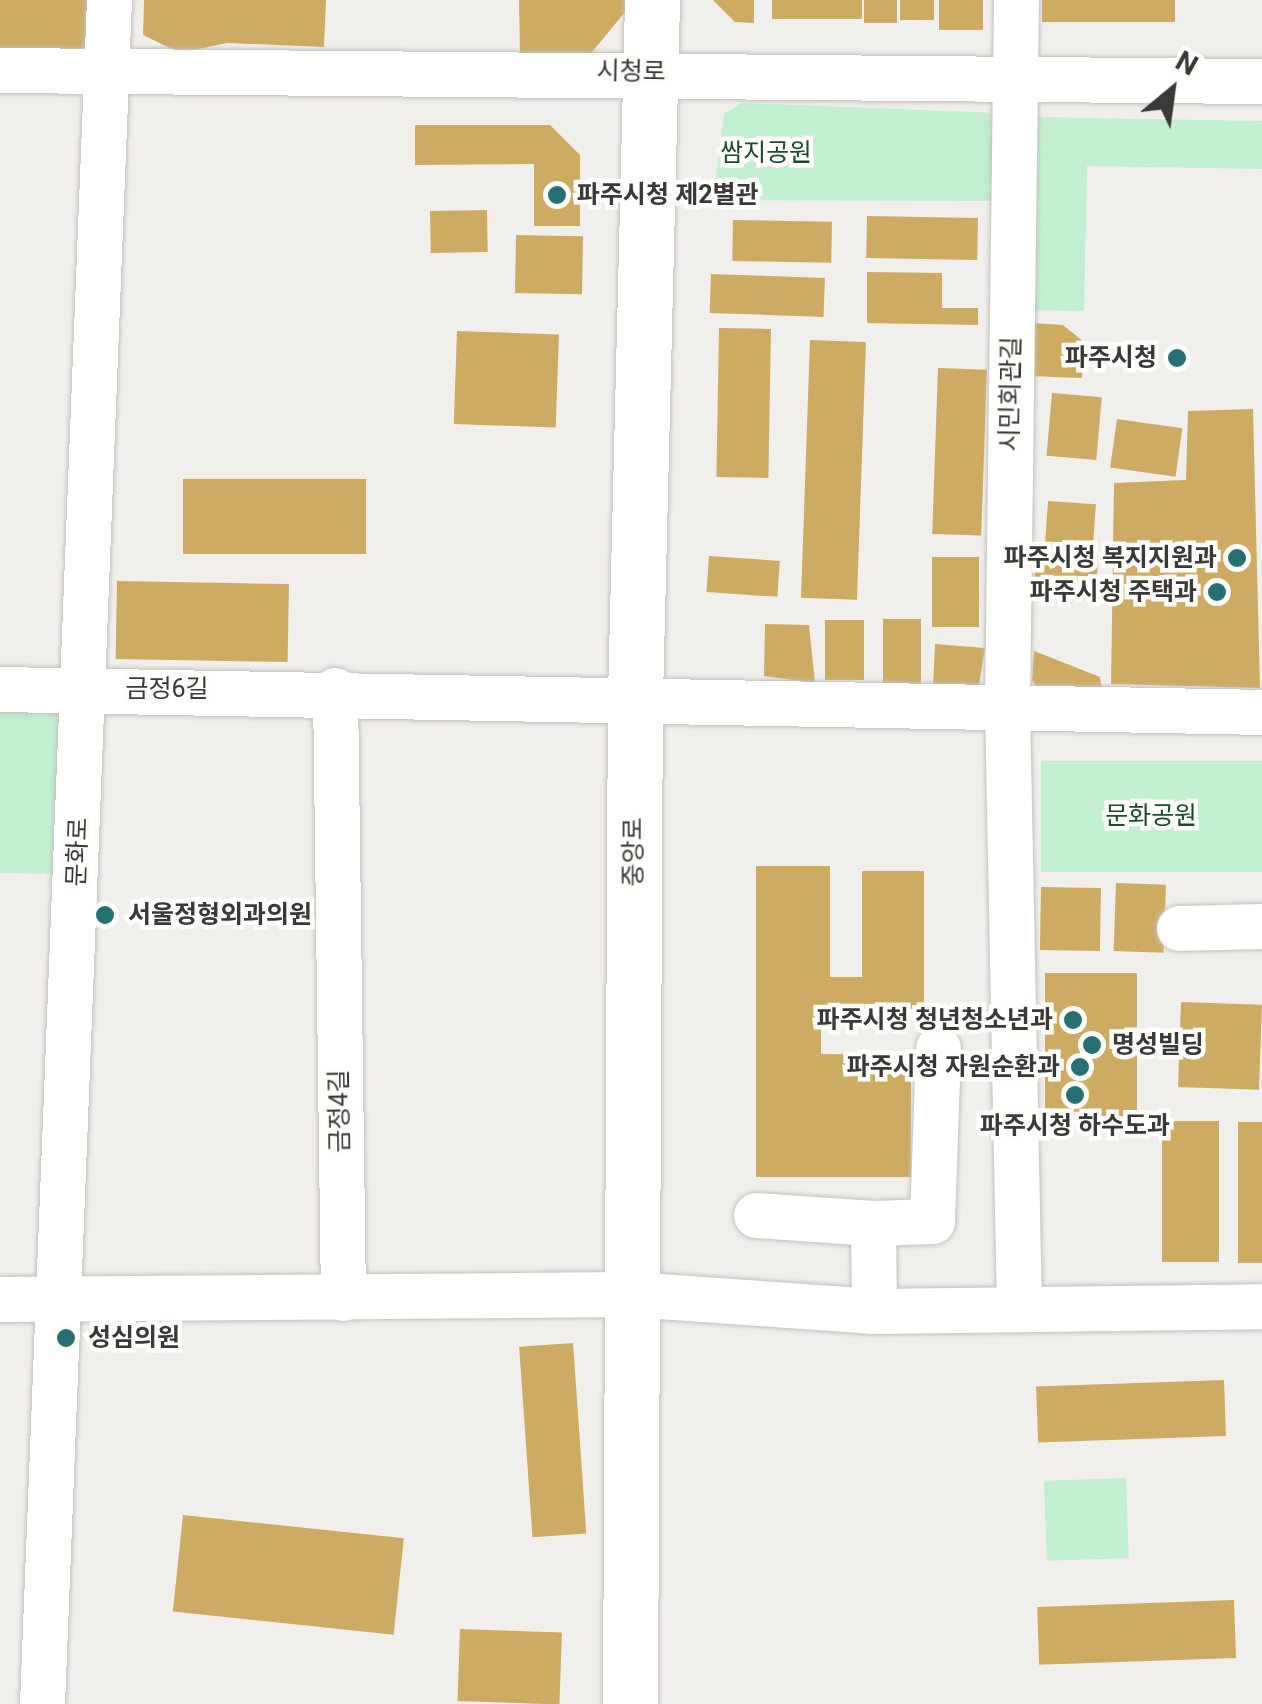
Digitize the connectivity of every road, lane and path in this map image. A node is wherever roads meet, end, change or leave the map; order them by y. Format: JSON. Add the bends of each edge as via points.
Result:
{"nodes":[{"id":1,"x":109,"y":0,"type":"edge"},
{"id":2,"x":652,"y":0,"type":"edge"},
{"id":3,"x":1016,"y":0,"type":"edge"},
{"id":4,"x":105,"y":68,"type":"junction"},
{"id":5,"x":0,"y":70,"type":"edge"},
{"id":6,"x":649,"y":72,"type":"junction"},
{"id":7,"x":1262,"y":80,"type":"edge"},
{"id":8,"x":1015,"y":82,"type":"junction"},
{"id":9,"x":0,"y":689,"type":"edge"},
{"id":10,"x":84,"y":689,"type":"junction"},
{"id":11,"x":335,"y":690,"type":"junction"},
{"id":12,"x":636,"y":698,"type":"junction"},
{"id":13,"x":1006,"y":706,"type":"junction"},
{"id":14,"x":1262,"y":712,"type":"edge"},
{"id":15,"x":1262,"y":926,"type":"edge"},
{"id":16,"x":1179,"y":928,"type":"dead end"},
{"id":17,"x":938,"y":1048,"type":"dead end"},
{"id":18,"x":756,"y":1215,"type":"dead end"},
{"id":19,"x":873,"y":1223,"type":"junction"},
{"id":20,"x":632,"y":1294,"type":"junction"},
{"id":21,"x":343,"y":1298,"type":"junction"},
{"id":22,"x":0,"y":1299,"type":"edge"},
{"id":23,"x":60,"y":1300,"type":"junction"},
{"id":24,"x":1262,"y":1306,"type":"edge"},
{"id":25,"x":1019,"y":1309,"type":"junction"},
{"id":26,"x":874,"y":1311,"type":"junction"},
{"id":27,"x":42,"y":1704,"type":"edge"},
{"id":28,"x":630,"y":1704,"type":"edge"}],
"edges":[{"from":1,"to":4,"type":"street","name":"문화로"},
{"from":2,"to":6,"type":"main road","name":"중앙로"},
{"from":3,"to":8,"type":"street","name":"시민회관길"},
{"from":4,"to":5,"type":"street","name":"시청로"},
{"from":4,"to":6,"type":"street","name":"시청로"},
{"from":4,"to":10,"type":"street","name":"문화로"},
{"from":6,"to":8,"type":"street","name":"시청로"},
{"from":6,"to":12,"type":"main road","name":"중앙로"},
{"from":7,"to":8,"type":"street","name":"시청로"},
{"from":8,"to":13,"type":"street","name":"시민회관길"},
{"from":9,"to":10,"type":"street","name":"금정6길"},
{"from":10,"to":11,"type":"street","name":"금정6길"},
{"from":10,"to":23,"type":"street","name":"문화로"},
{"from":11,"to":12,"type":"street","name":"금정6길"},
{"from":11,"to":21,"type":"street","name":"금정4길"},
{"from":12,"to":13,"type":"street","name":"금정6길"},
{"from":12,"to":20,"type":"main road","name":"중앙로"},
{"from":13,"to":14,"type":"street","name":"금정6길"},
{"from":13,"to":25,"type":"street","name":"시민회관길"},
{"from":15,"to":16,"type":"street"},
{"from":17,"to":19,"type":"street","via":[[932,1222]]},
{"from":18,"to":19,"type":"street"},
{"from":19,"to":26,"type":"street"},
{"from":20,"to":21,"type":"street"},
{"from":20,"to":26,"type":"street"},
{"from":20,"to":28,"type":"main road","name":"중앙로"},
{"from":21,"to":23,"type":"street"},
{"from":22,"to":23,"type":"street"},
{"from":23,"to":27,"type":"street","name":"문화로"},
{"from":24,"to":25,"type":"street"},
{"from":25,"to":26,"type":"street"}]}
